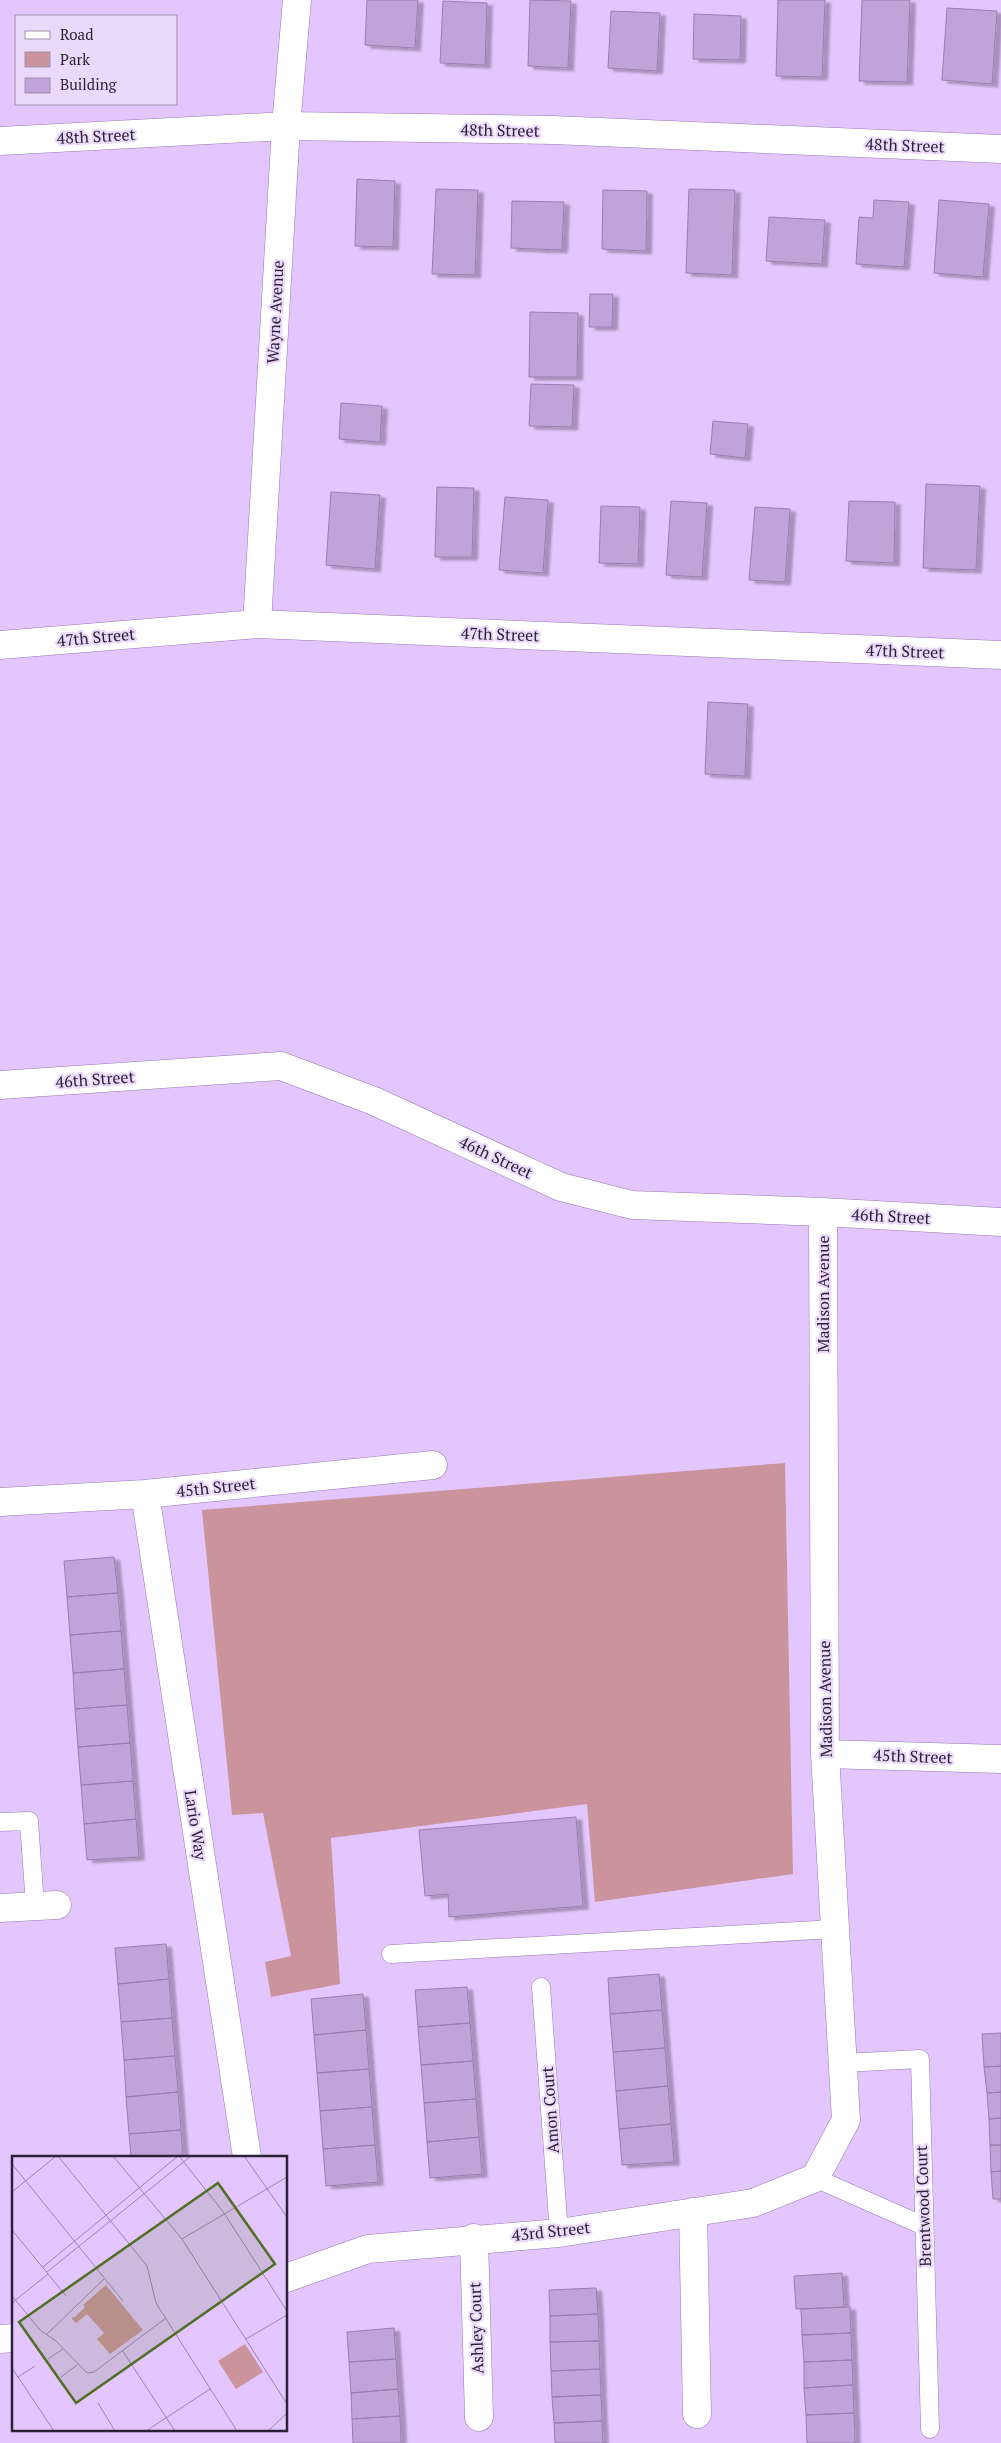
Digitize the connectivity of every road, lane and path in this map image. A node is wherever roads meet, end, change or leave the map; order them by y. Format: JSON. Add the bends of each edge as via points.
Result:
{"nodes":[{"id":1,"x":297,"y":0,"type":"edge"},
{"id":2,"x":286,"y":126,"type":"junction"},
{"id":3,"x":0,"y":142,"type":"edge"},
{"id":4,"x":1001,"y":149,"type":"edge"},
{"id":5,"x":258,"y":624,"type":"junction"},
{"id":6,"x":0,"y":644,"type":"edge"},
{"id":7,"x":1001,"y":655,"type":"edge"},
{"id":8,"x":0,"y":1085,"type":"edge"},
{"id":9,"x":822,"y":1212,"type":"junction"},
{"id":10,"x":1001,"y":1222,"type":"edge"},
{"id":11,"x":432,"y":1465,"type":"dead end"},
{"id":12,"x":145,"y":1494,"type":"junction"},
{"id":13,"x":0,"y":1502,"type":"edge"},
{"id":14,"x":825,"y":1754,"type":"junction"},
{"id":15,"x":1001,"y":1759,"type":"edge"},
{"id":16,"x":0,"y":1822,"type":"edge"},
{"id":17,"x":46,"y":1905,"type":"joint"},
{"id":18,"x":0,"y":1908,"type":"edge"},
{"id":19,"x":835,"y":1929,"type":"junction"},
{"id":20,"x":391,"y":1954,"type":"dead end"},
{"id":21,"x":541,"y":1987,"type":"dead end"},
{"id":22,"x":843,"y":2063,"type":"junction"},
{"id":23,"x":247,"y":2156,"type":"edge"},
{"id":24,"x":815,"y":2178,"type":"junction"},
{"id":25,"x":693,"y":2212,"type":"junction"},
{"id":26,"x":924,"y":2226,"type":"junction"},
{"id":27,"x":559,"y":2233,"type":"junction"},
{"id":28,"x":474,"y":2238,"type":"junction"},
{"id":29,"x":288,"y":2277,"type":"edge"},
{"id":30,"x":697,"y":2414,"type":"dead end"},
{"id":31,"x":479,"y":2417,"type":"dead end"},
{"id":32,"x":930,"y":2429,"type":"dead end"}],
"edges":[{"from":1,"to":2,"type":"street","name":"Wayne Avenue"},
{"from":2,"to":3,"type":"street","name":"48th Street"},
{"from":2,"to":4,"type":"street","name":"48th Street","via":[[553,130]]},
{"from":2,"to":5,"type":"street","name":"Wayne Avenue"},
{"from":5,"to":6,"type":"street","name":"47th Street"},
{"from":5,"to":7,"type":"street","name":"47th Street"},
{"from":8,"to":9,"type":"street","name":"46th Street","via":[[281,1066],[374,1100],[561,1187],[632,1204]]},
{"from":9,"to":10,"type":"street","name":"46th Street"},
{"from":9,"to":14,"type":"street","name":"Madison Avenue"},
{"from":11,"to":12,"type":"street","name":"45th Street"},
{"from":12,"to":13,"type":"street","name":"45th Street"},
{"from":12,"to":23,"type":"street","name":"Lario Way"},
{"from":14,"to":15,"type":"street","name":"45th Street"},
{"from":14,"to":19,"type":"street","name":"Madison Avenue"},
{"from":16,"to":17,"type":"lane","via":[[29,1821]]},
{"from":17,"to":18,"type":"street"},
{"from":19,"to":20,"type":"lane"},
{"from":19,"to":22,"type":"street","name":"Madison Avenue"},
{"from":21,"to":27,"type":"lane","name":"Amon Court"},
{"from":22,"to":24,"type":"street","name":"Madison Avenue","via":[[846,2120]]},
{"from":22,"to":26,"type":"lane","name":"Brentwood Court","via":[[920,2059]]},
{"from":24,"to":25,"type":"street","name":"43rd Street","via":[[753,2203]]},
{"from":24,"to":26,"type":"lane"},
{"from":25,"to":27,"type":"street","name":"43rd Street"},
{"from":25,"to":30,"type":"street"},
{"from":26,"to":32,"type":"lane","name":"Brentwood Court"},
{"from":27,"to":28,"type":"street","name":"43rd Street"},
{"from":28,"to":29,"type":"street","name":"43rd Street","via":[[368,2249]]},
{"from":28,"to":31,"type":"street","name":"Ashley Court"}]}
